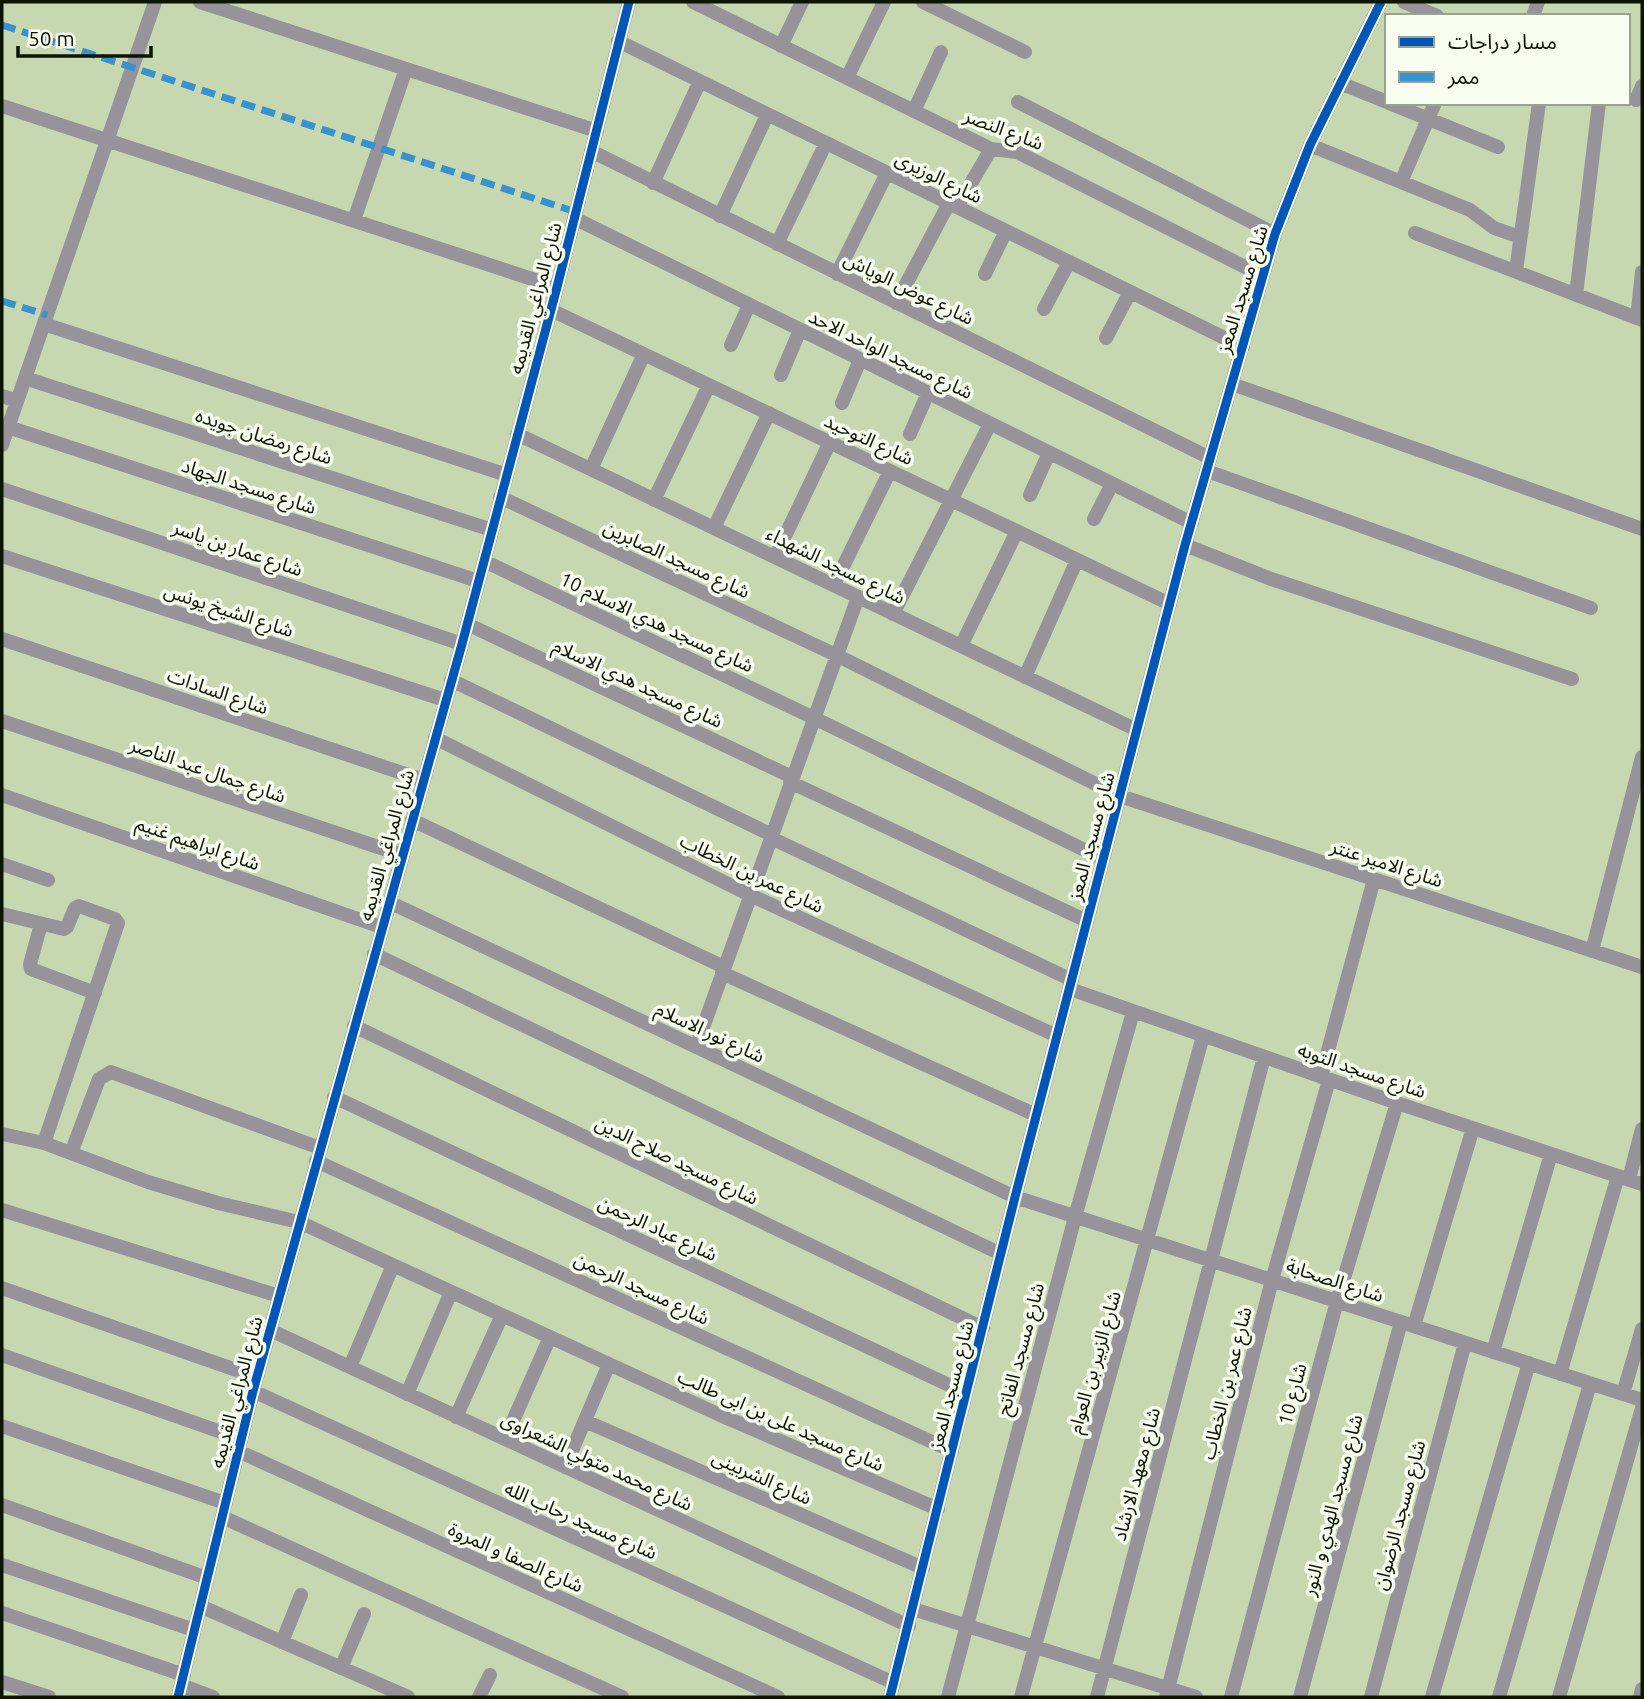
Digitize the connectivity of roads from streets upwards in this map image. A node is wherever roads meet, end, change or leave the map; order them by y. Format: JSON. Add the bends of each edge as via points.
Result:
{"nodes":[{"id":1,"x":155,"y":2,"type":"edge"},
{"id":2,"x":200,"y":2,"type":"edge"},
{"id":3,"x":629,"y":2,"type":"edge"},
{"id":4,"x":693,"y":2,"type":"edge"},
{"id":5,"x":802,"y":2,"type":"edge"},
{"id":6,"x":884,"y":2,"type":"edge"},
{"id":7,"x":923,"y":2,"type":"edge"},
{"id":8,"x":1381,"y":2,"type":"edge"},
{"id":9,"x":1404,"y":2,"type":"edge"},
{"id":10,"x":713,"y":6,"type":"edge"},
{"id":11,"x":1432,"y":14,"type":"edge"},
{"id":12,"x":618,"y":41,"type":"junction"},
{"id":13,"x":781,"y":46,"type":"junction"},
{"id":14,"x":941,"y":52,"type":"dead end"},
{"id":15,"x":1025,"y":52,"type":"dead end"},
{"id":16,"x":406,"y":69,"type":"junction"},
{"id":17,"x":847,"y":78,"type":"junction"},
{"id":18,"x":700,"y":81,"type":"junction"},
{"id":19,"x":1340,"y":83,"type":"junction"},
{"id":20,"x":1642,"y":86,"type":"edge"},
{"id":21,"x":1636,"y":100,"type":"edge"},
{"id":22,"x":1018,"y":102,"type":"dead end"},
{"id":23,"x":1385,"y":102,"type":"edge"},
{"id":24,"x":1393,"y":105,"type":"edge"},
{"id":25,"x":1434,"y":105,"type":"edge"},
{"id":26,"x":1539,"y":105,"type":"edge"},
{"id":27,"x":1599,"y":105,"type":"edge"},
{"id":28,"x":2,"y":106,"type":"edge"},
{"id":29,"x":914,"y":111,"type":"junction"},
{"id":30,"x":767,"y":114,"type":"junction"},
{"id":31,"x":1428,"y":120,"type":"junction"},
{"id":32,"x":597,"y":131,"type":"junction"},
{"id":33,"x":108,"y":139,"type":"junction"},
{"id":34,"x":826,"y":143,"type":"junction"},
{"id":35,"x":1310,"y":145,"type":"junction"},
{"id":36,"x":1498,"y":147,"type":"dead end"},
{"id":37,"x":991,"y":149,"type":"junction"},
{"id":38,"x":592,"y":151,"type":"junction"},
{"id":39,"x":887,"y":173,"type":"junction"},
{"id":40,"x":1401,"y":182,"type":"junction"},
{"id":41,"x":653,"y":183,"type":"junction"},
{"id":42,"x":953,"y":205,"type":"junction"},
{"id":43,"x":720,"y":216,"type":"junction"},
{"id":44,"x":574,"y":218,"type":"junction"},
{"id":45,"x":354,"y":220,"type":"junction"},
{"id":46,"x":1006,"y":231,"type":"junction"},
{"id":47,"x":1415,"y":233,"type":"dead end"},
{"id":48,"x":1275,"y":234,"type":"junction"},
{"id":49,"x":1520,"y":237,"type":"junction"},
{"id":50,"x":777,"y":244,"type":"junction"},
{"id":51,"x":1069,"y":262,"type":"junction"},
{"id":52,"x":1516,"y":271,"type":"junction"},
{"id":53,"x":1642,"y":272,"type":"edge"},
{"id":54,"x":837,"y":274,"type":"junction"},
{"id":55,"x":985,"y":274,"type":"dead end"},
{"id":56,"x":1263,"y":276,"type":"junction"},
{"id":57,"x":557,"y":286,"type":"junction"},
{"id":58,"x":1130,"y":292,"type":"junction"},
{"id":59,"x":1576,"y":295,"type":"junction"},
{"id":60,"x":896,"y":303,"type":"junction"},
{"id":61,"x":749,"y":305,"type":"junction"},
{"id":62,"x":1044,"y":309,"type":"dead end"},
{"id":63,"x":551,"y":310,"type":"junction"},
{"id":64,"x":1640,"y":319,"type":"edge"},
{"id":65,"x":44,"y":324,"type":"junction"},
{"id":66,"x":800,"y":330,"type":"junction"},
{"id":67,"x":1106,"y":338,"type":"dead end"},
{"id":68,"x":730,"y":345,"type":"dead end"},
{"id":69,"x":1243,"y":347,"type":"junction"},
{"id":70,"x":645,"y":354,"type":"junction"},
{"id":71,"x":860,"y":360,"type":"junction"},
{"id":72,"x":781,"y":376,"type":"dead end"},
{"id":73,"x":25,"y":378,"type":"junction"},
{"id":74,"x":1232,"y":384,"type":"junction"},
{"id":75,"x":709,"y":385,"type":"junction"},
{"id":76,"x":928,"y":393,"type":"junction"},
{"id":77,"x":2,"y":396,"type":"edge"},
{"id":78,"x":17,"y":401,"type":"junction"},
{"id":79,"x":842,"y":403,"type":"dead end"},
{"id":80,"x":769,"y":413,"type":"junction"},
{"id":81,"x":990,"y":424,"type":"junction"},
{"id":82,"x":8,"y":427,"type":"junction"},
{"id":83,"x":517,"y":434,"type":"junction"},
{"id":84,"x":910,"y":434,"type":"dead end"},
{"id":85,"x":830,"y":442,"type":"junction"},
{"id":86,"x":2,"y":444,"type":"edge"},
{"id":87,"x":1049,"y":453,"type":"junction"},
{"id":88,"x":1209,"y":464,"type":"junction"},
{"id":89,"x":591,"y":469,"type":"junction"},
{"id":90,"x":890,"y":471,"type":"junction"},
{"id":91,"x":507,"y":475,"type":"junction"},
{"id":92,"x":1112,"y":484,"type":"junction"},
{"id":93,"x":2,"y":489,"type":"edge"},
{"id":94,"x":1030,"y":495,"type":"dead end"},
{"id":95,"x":500,"y":497,"type":"junction"},
{"id":96,"x":654,"y":499,"type":"junction"},
{"id":97,"x":951,"y":500,"type":"junction"},
{"id":98,"x":1094,"y":519,"type":"dead end"},
{"id":99,"x":1192,"y":523,"type":"junction"},
{"id":100,"x":714,"y":528,"type":"junction"},
{"id":101,"x":1642,"y":529,"type":"edge"},
{"id":102,"x":492,"y":530,"type":"junction"},
{"id":103,"x":1017,"y":531,"type":"junction"},
{"id":104,"x":1185,"y":545,"type":"junction"},
{"id":105,"x":2,"y":556,"type":"edge"},
{"id":106,"x":775,"y":557,"type":"junction"},
{"id":107,"x":1077,"y":560,"type":"junction"},
{"id":108,"x":484,"y":561,"type":"junction"},
{"id":109,"x":478,"y":582,"type":"junction"},
{"id":110,"x":834,"y":585,"type":"junction"},
{"id":111,"x":858,"y":597,"type":"junction"},
{"id":112,"x":1170,"y":604,"type":"junction"},
{"id":113,"x":1591,"y":608,"type":"dead end"},
{"id":114,"x":894,"y":614,"type":"junction"},
{"id":115,"x":467,"y":624,"type":"junction"},
{"id":116,"x":2,"y":639,"type":"edge"},
{"id":117,"x":462,"y":644,"type":"junction"},
{"id":118,"x":961,"y":646,"type":"junction"},
{"id":119,"x":836,"y":655,"type":"junction"},
{"id":120,"x":1025,"y":677,"type":"junction"},
{"id":121,"x":1572,"y":679,"type":"dead end"},
{"id":122,"x":451,"y":680,"type":"junction"},
{"id":123,"x":445,"y":700,"type":"junction"},
{"id":124,"x":814,"y":718,"type":"junction"},
{"id":125,"x":2,"y":721,"type":"edge"},
{"id":126,"x":1137,"y":730,"type":"junction"},
{"id":127,"x":435,"y":738,"type":"junction"},
{"id":128,"x":1642,"y":757,"type":"edge"},
{"id":129,"x":423,"y":780,"type":"junction"},
{"id":130,"x":791,"y":780,"type":"junction"},
{"id":131,"x":2,"y":795,"type":"edge"},
{"id":132,"x":1120,"y":796,"type":"junction"},
{"id":133,"x":412,"y":820,"type":"junction"},
{"id":134,"x":771,"y":837,"type":"junction"},
{"id":135,"x":402,"y":855,"type":"junction"},
{"id":136,"x":1103,"y":859,"type":"junction"},
{"id":137,"x":2,"y":864,"type":"edge"},
{"id":138,"x":1374,"y":879,"type":"junction"},
{"id":139,"x":48,"y":880,"type":"dead end"},
{"id":140,"x":750,"y":895,"type":"junction"},
{"id":141,"x":389,"y":902,"type":"junction"},
{"id":142,"x":2,"y":914,"type":"edge"},
{"id":143,"x":1087,"y":921,"type":"junction"},
{"id":144,"x":41,"y":924,"type":"junction"},
{"id":145,"x":382,"y":927,"type":"junction"},
{"id":146,"x":1592,"y":951,"type":"junction"},
{"id":147,"x":374,"y":954,"type":"junction"},
{"id":148,"x":1642,"y":967,"type":"edge"},
{"id":149,"x":723,"y":970,"type":"junction"},
{"id":150,"x":1071,"y":985,"type":"junction"},
{"id":151,"x":95,"y":993,"type":"junction"},
{"id":152,"x":1133,"y":1012,"type":"junction"},
{"id":153,"x":354,"y":1026,"type":"junction"},
{"id":154,"x":1057,"y":1036,"type":"junction"},
{"id":155,"x":1203,"y":1036,"type":"junction"},
{"id":156,"x":696,"y":1047,"type":"junction"},
{"id":157,"x":1264,"y":1057,"type":"junction"},
{"id":158,"x":1325,"y":1078,"type":"junction"},
{"id":159,"x":334,"y":1097,"type":"junction"},
{"id":160,"x":1397,"y":1103,"type":"junction"},
{"id":161,"x":1036,"y":1115,"type":"junction"},
{"id":162,"x":1473,"y":1128,"type":"junction"},
{"id":163,"x":1642,"y":1129,"type":"edge"},
{"id":164,"x":2,"y":1134,"type":"edge"},
{"id":165,"x":44,"y":1143,"type":"junction"},
{"id":166,"x":71,"y":1153,"type":"junction"},
{"id":167,"x":318,"y":1154,"type":"junction"},
{"id":168,"x":1551,"y":1154,"type":"junction"},
{"id":169,"x":1630,"y":1180,"type":"edge"},
{"id":170,"x":1015,"y":1197,"type":"junction"},
{"id":171,"x":2,"y":1210,"type":"edge"},
{"id":172,"x":1075,"y":1217,"type":"junction"},
{"id":173,"x":299,"y":1222,"type":"junction"},
{"id":174,"x":1148,"y":1241,"type":"junction"},
{"id":175,"x":1001,"y":1254,"type":"junction"},
{"id":176,"x":1211,"y":1261,"type":"junction"},
{"id":177,"x":393,"y":1265,"type":"junction"},
{"id":178,"x":1272,"y":1280,"type":"junction"},
{"id":179,"x":2,"y":1288,"type":"edge"},
{"id":180,"x":451,"y":1292,"type":"junction"},
{"id":181,"x":279,"y":1296,"type":"junction"},
{"id":182,"x":1337,"y":1301,"type":"junction"},
{"id":183,"x":502,"y":1315,"type":"junction"},
{"id":184,"x":1408,"y":1324,"type":"junction"},
{"id":185,"x":983,"y":1328,"type":"junction"},
{"id":186,"x":1642,"y":1329,"type":"edge"},
{"id":187,"x":270,"y":1330,"type":"junction"},
{"id":188,"x":550,"y":1337,"type":"junction"},
{"id":189,"x":1465,"y":1343,"type":"junction"},
{"id":190,"x":1493,"y":1352,"type":"junction"},
{"id":191,"x":2,"y":1355,"type":"edge"},
{"id":192,"x":1528,"y":1363,"type":"junction"},
{"id":193,"x":609,"y":1364,"type":"junction"},
{"id":194,"x":350,"y":1367,"type":"junction"},
{"id":195,"x":1560,"y":1374,"type":"junction"},
{"id":196,"x":254,"y":1384,"type":"junction"},
{"id":197,"x":1590,"y":1384,"type":"junction"},
{"id":198,"x":966,"y":1393,"type":"junction"},
{"id":199,"x":407,"y":1394,"type":"junction"},
{"id":200,"x":1623,"y":1394,"type":"junction"},
{"id":201,"x":1642,"y":1400,"type":"edge"},
{"id":202,"x":1642,"y":1408,"type":"edge"},
{"id":203,"x":456,"y":1417,"type":"junction"},
{"id":204,"x":585,"y":1421,"type":"junction"},
{"id":205,"x":2,"y":1426,"type":"edge"},
{"id":206,"x":505,"y":1439,"type":"junction"},
{"id":207,"x":240,"y":1445,"type":"junction"},
{"id":208,"x":952,"y":1451,"type":"junction"},
{"id":209,"x":565,"y":1467,"type":"junction"},
{"id":210,"x":2,"y":1505,"type":"edge"},
{"id":211,"x":938,"y":1509,"type":"junction"},
{"id":212,"x":224,"y":1510,"type":"junction"},
{"id":213,"x":2,"y":1564,"type":"edge"},
{"id":214,"x":923,"y":1568,"type":"junction"},
{"id":215,"x":207,"y":1578,"type":"junction"},
{"id":216,"x":300,"y":1595,"type":"dead end"},
{"id":217,"x":200,"y":1606,"type":"junction"},
{"id":218,"x":913,"y":1609,"type":"junction"},
{"id":219,"x":2,"y":1613,"type":"edge"},
{"id":220,"x":364,"y":1614,"type":"dead end"},
{"id":221,"x":909,"y":1626,"type":"junction"},
{"id":222,"x":967,"y":1626,"type":"junction"},
{"id":223,"x":194,"y":1630,"type":"junction"},
{"id":224,"x":282,"y":1642,"type":"junction"},
{"id":225,"x":1035,"y":1647,"type":"junction"},
{"id":226,"x":341,"y":1668,"type":"junction"},
{"id":227,"x":1105,"y":1669,"type":"junction"},
{"id":228,"x":490,"y":1675,"type":"dead end"},
{"id":229,"x":2,"y":1682,"type":"edge"},
{"id":230,"x":181,"y":1686,"type":"edge"},
{"id":231,"x":1642,"y":1689,"type":"edge"},
{"id":232,"x":892,"y":1690,"type":"edge"},
{"id":233,"x":1167,"y":1693,"type":"edge"},
{"id":234,"x":49,"y":1697,"type":"edge"},
{"id":235,"x":213,"y":1697,"type":"edge"},
{"id":236,"x":408,"y":1697,"type":"edge"},
{"id":237,"x":479,"y":1697,"type":"edge"},
{"id":238,"x":622,"y":1697,"type":"edge"},
{"id":239,"x":779,"y":1697,"type":"edge"},
{"id":240,"x":948,"y":1697,"type":"edge"},
{"id":241,"x":1021,"y":1697,"type":"edge"},
{"id":242,"x":1097,"y":1697,"type":"edge"},
{"id":243,"x":1196,"y":1697,"type":"edge"},
{"id":244,"x":1231,"y":1697,"type":"edge"},
{"id":245,"x":1300,"y":1697,"type":"edge"},
{"id":246,"x":1371,"y":1697,"type":"edge"},
{"id":247,"x":1432,"y":1697,"type":"edge"},
{"id":248,"x":1499,"y":1697,"type":"edge"},
{"id":249,"x":1559,"y":1697,"type":"edge"},
{"id":250,"x":1640,"y":1697,"type":"edge"}],
"edges":[{"from":1,"to":33,"type":"street"},
{"from":2,"to":16,"type":"street"},
{"from":3,"to":12,"type":"street","name":"شارع المراغي القديمه"},
{"from":4,"to":10,"type":"street","name":"شارع النصر"},
{"from":5,"to":13,"type":"street"},
{"from":6,"to":17,"type":"street"},
{"from":7,"to":15,"type":"street"},
{"from":8,"to":19,"type":"street","name":"شارع مسجد المعز"},
{"from":9,"to":11,"type":"street"},
{"from":10,"to":13,"type":"street","name":"شارع النصر"},
{"from":12,"to":18,"type":"street","name":"شارع الوزيرى"},
{"from":12,"to":32,"type":"street","name":"شارع المراغي القديمه"},
{"from":13,"to":17,"type":"street","name":"شارع النصر"},
{"from":14,"to":29,"type":"street"},
{"from":16,"to":32,"type":"street"},
{"from":16,"to":45,"type":"street"},
{"from":17,"to":29,"type":"street","name":"شارع النصر"},
{"from":18,"to":30,"type":"street","name":"شارع الوزيرى"},
{"from":18,"to":41,"type":"street"},
{"from":19,"to":23,"type":"street"},
{"from":19,"to":35,"type":"street","name":"شارع مسجد المعز"},
{"from":20,"to":21,"type":"street"},
{"from":22,"to":48,"type":"street"},
{"from":24,"to":31,"type":"street"},
{"from":25,"to":31,"type":"street"},
{"from":26,"to":49,"type":"street"},
{"from":27,"to":59,"type":"street"},
{"from":28,"to":33,"type":"street"},
{"from":29,"to":37,"type":"street","name":"شارع النصر"},
{"from":30,"to":34,"type":"street","name":"شارع الوزيرى"},
{"from":30,"to":43,"type":"street"},
{"from":31,"to":36,"type":"street"},
{"from":31,"to":40,"type":"street"},
{"from":32,"to":38,"type":"street","name":"شارع المراغي القديمه"},
{"from":33,"to":45,"type":"street"},
{"from":33,"to":65,"type":"street"},
{"from":34,"to":39,"type":"street","name":"شارع الوزيرى"},
{"from":34,"to":50,"type":"street"},
{"from":35,"to":40,"type":"street"},
{"from":35,"to":48,"type":"street","name":"شارع مسجد المعز"},
{"from":37,"to":42,"type":"street"},
{"from":37,"to":56,"type":"street","name":"شارع النصر","via":[[1017,152]]},
{"from":38,"to":41,"type":"street","name":"شارع عوض الوياش"},
{"from":38,"to":44,"type":"street","name":"شارع المراغي القديمه"},
{"from":39,"to":42,"type":"street","name":"شارع الوزيرى"},
{"from":39,"to":54,"type":"street"},
{"from":40,"to":49,"type":"street","via":[[1470,210],[1493,228]]},
{"from":41,"to":43,"type":"street","name":"شارع عوض الوياش"},
{"from":42,"to":46,"type":"street","name":"شارع الوزيرى"},
{"from":42,"to":60,"type":"street"},
{"from":43,"to":50,"type":"street","name":"شارع عوض الوياش"},
{"from":44,"to":57,"type":"street","name":"شارع المراغي القديمه"},
{"from":44,"to":61,"type":"street","name":"شارع مسجد الواحد الاحد"},
{"from":45,"to":57,"type":"street"},
{"from":46,"to":51,"type":"street","name":"شارع الوزيرى"},
{"from":46,"to":55,"type":"street"},
{"from":47,"to":52,"type":"street"},
{"from":48,"to":56,"type":"street","name":"شارع مسجد المعز"},
{"from":49,"to":52,"type":"street"},
{"from":50,"to":54,"type":"street","name":"شارع عوض الوياش"},
{"from":51,"to":58,"type":"street","name":"شارع الوزيرى"},
{"from":51,"to":62,"type":"street"},
{"from":52,"to":59,"type":"street"},
{"from":53,"to":64,"type":"street"},
{"from":54,"to":60,"type":"street","name":"شارع عوض الوياش"},
{"from":56,"to":69,"type":"street","name":"شارع مسجد المعز"},
{"from":57,"to":63,"type":"street","name":"شارع المراغي القديمه"},
{"from":58,"to":67,"type":"street"},
{"from":58,"to":69,"type":"street","name":"شارع الوزيرى"},
{"from":59,"to":64,"type":"street"},
{"from":60,"to":88,"type":"street","name":"شارع عوض الوياش"},
{"from":61,"to":66,"type":"street","name":"شارع مسجد الواحد الاحد"},
{"from":61,"to":68,"type":"street"},
{"from":63,"to":70,"type":"street","name":"شارع التوحيد"},
{"from":63,"to":83,"type":"street","name":"شارع المراغي القديمه"},
{"from":65,"to":73,"type":"street"},
{"from":65,"to":91,"type":"street"},
{"from":66,"to":71,"type":"street","name":"شارع مسجد الواحد الاحد"},
{"from":66,"to":72,"type":"street"},
{"from":69,"to":74,"type":"street","name":"شارع مسجد المعز"},
{"from":70,"to":75,"type":"street","name":"شارع التوحيد"},
{"from":70,"to":89,"type":"street"},
{"from":71,"to":76,"type":"street","name":"شارع مسجد الواحد الاحد"},
{"from":71,"to":79,"type":"street"},
{"from":73,"to":78,"type":"street"},
{"from":73,"to":102,"type":"street","name":"شارع رمضان جويده"},
{"from":74,"to":88,"type":"street","name":"شارع مسجد المعز"},
{"from":74,"to":101,"type":"street"},
{"from":75,"to":80,"type":"street","name":"شارع التوحيد"},
{"from":75,"to":96,"type":"street"},
{"from":76,"to":81,"type":"street","name":"شارع مسجد الواحد الاحد"},
{"from":76,"to":84,"type":"street"},
{"from":77,"to":78,"type":"street"},
{"from":78,"to":82,"type":"street"},
{"from":80,"to":85,"type":"street","name":"شارع التوحيد"},
{"from":80,"to":100,"type":"street"},
{"from":81,"to":87,"type":"street","name":"شارع مسجد الواحد الاحد"},
{"from":81,"to":97,"type":"street"},
{"from":82,"to":86,"type":"street"},
{"from":82,"to":109,"type":"street","name":"شارع مسجد الجهاد"},
{"from":83,"to":89,"type":"street","name":"شارع مسجد الشهداء"},
{"from":83,"to":91,"type":"street","name":"شارع المراغي القديمه"},
{"from":85,"to":90,"type":"street","name":"شارع التوحيد"},
{"from":85,"to":106,"type":"street"},
{"from":87,"to":92,"type":"street","name":"شارع مسجد الواحد الاحد"},
{"from":87,"to":94,"type":"street"},
{"from":88,"to":99,"type":"street","name":"شارع مسجد المعز"},
{"from":88,"to":113,"type":"street","name":"شارع عوض الوياش"},
{"from":89,"to":96,"type":"street","name":"شارع مسجد الشهداء"},
{"from":90,"to":97,"type":"street","name":"شارع التوحيد"},
{"from":90,"to":110,"type":"street"},
{"from":91,"to":95,"type":"street","name":"شارع المراغي القديمه"},
{"from":92,"to":98,"type":"street"},
{"from":92,"to":99,"type":"street","name":"شارع مسجد الواحد الاحد"},
{"from":93,"to":117,"type":"street","name":"شارع عمار بن ياسر"},
{"from":95,"to":102,"type":"street","name":"شارع المراغي القديمه"},
{"from":95,"to":119,"type":"street","name":"شارع مسجد الصابرين"},
{"from":96,"to":100,"type":"street","name":"شارع مسجد الشهداء"},
{"from":97,"to":103,"type":"street","name":"شارع التوحيد"},
{"from":97,"to":114,"type":"street"},
{"from":99,"to":104,"type":"street","name":"شارع مسجد المعز"},
{"from":100,"to":106,"type":"street","name":"شارع مسجد الشهداء"},
{"from":102,"to":108,"type":"street","name":"شارع المراغي القديمه"},
{"from":103,"to":107,"type":"street","name":"شارع التوحيد"},
{"from":103,"to":118,"type":"street"},
{"from":104,"to":112,"type":"street","name":"شارع مسجد المعز"},
{"from":104,"to":121,"type":"street","via":[[1271,579]]},
{"from":105,"to":123,"type":"street","name":"شارع الشيخ يونس"},
{"from":106,"to":110,"type":"street","name":"شارع مسجد الشهداء"},
{"from":107,"to":112,"type":"street","name":"شارع التوحيد"},
{"from":107,"to":120,"type":"street"},
{"from":108,"to":109,"type":"street","name":"شارع المراغي القديمه"},
{"from":108,"to":124,"type":"street","name":"شارع مسجد هدي الاسلام 10"},
{"from":109,"to":115,"type":"street","name":"شارع المراغي القديمه"},
{"from":110,"to":111,"type":"street","name":"شارع مسجد الشهداء"},
{"from":111,"to":114,"type":"street","name":"شارع مسجد الشهداء"},
{"from":111,"to":119,"type":"street"},
{"from":112,"to":126,"type":"street","name":"شارع مسجد المعز"},
{"from":114,"to":118,"type":"street","name":"شارع مسجد الشهداء"},
{"from":115,"to":117,"type":"street","name":"شارع المراغي القديمه"},
{"from":115,"to":130,"type":"street","name":"شارع مسجد هدي الاسلام"},
{"from":116,"to":129,"type":"street","name":"شارع السادات"},
{"from":117,"to":122,"type":"street","name":"شارع المراغي القديمه"},
{"from":118,"to":120,"type":"street","name":"شارع مسجد الشهداء"},
{"from":119,"to":124,"type":"street"},
{"from":119,"to":132,"type":"street","name":"شارع مسجد الصابرين"},
{"from":120,"to":126,"type":"street","name":"شارع مسجد الشهداء"},
{"from":122,"to":123,"type":"street","name":"شارع المراغي القديمه"},
{"from":122,"to":134,"type":"street","name":"شارع مسجد التوبه"},
{"from":123,"to":127,"type":"street","name":"شارع المراغي القديمه"},
{"from":124,"to":130,"type":"street"},
{"from":124,"to":136,"type":"street","name":"شارع مسجد هدي الاسلام 10"},
{"from":125,"to":135,"type":"street","name":"شارع جمال عبد الناصر"},
{"from":126,"to":132,"type":"street","name":"شارع مسجد المعز"},
{"from":127,"to":129,"type":"street","name":"شارع المراغي القديمه"},
{"from":127,"to":140,"type":"street","name":"شارع عمر بن الخطاب"},
{"from":128,"to":146,"type":"street"},
{"from":129,"to":133,"type":"street","name":"شارع المراغي القديمه"},
{"from":130,"to":134,"type":"street"},
{"from":130,"to":143,"type":"street","name":"شارع مسجد هدي الاسلام"},
{"from":131,"to":145,"type":"street","name":"شارع ابراهيم غنيم"},
{"from":132,"to":136,"type":"street","name":"شارع مسجد المعز"},
{"from":132,"to":138,"type":"street","name":"شارع الامير عنتر"},
{"from":133,"to":135,"type":"street","name":"شارع المراغي القديمه"},
{"from":133,"to":149,"type":"street"},
{"from":134,"to":140,"type":"street"},
{"from":134,"to":150,"type":"street","name":"شارع مسجد التوبه"},
{"from":135,"to":141,"type":"street","name":"شارع المراغي القديمه"},
{"from":136,"to":143,"type":"street","name":"شارع مسجد المعز"},
{"from":137,"to":139,"type":"street"},
{"from":138,"to":146,"type":"street","name":"شارع الامير عنتر"},
{"from":138,"to":158,"type":"street","name":"شارع عمر بن الخطاب"},
{"from":140,"to":149,"type":"street"},
{"from":140,"to":154,"type":"street","name":"شارع عمر بن الخطاب"},
{"from":141,"to":145,"type":"street","name":"شارع المراغي القديمه"},
{"from":141,"to":156,"type":"street","name":"شارع نور الاسلام"},
{"from":142,"to":144,"type":"street"},
{"from":143,"to":150,"type":"street","name":"شارع مسجد المعز"},
{"from":144,"to":151,"type":"street","via":[[31,969]]},
{"from":144,"to":151,"type":"street","via":[[66,929],[79,906],[115,919],[118,928]]},
{"from":145,"to":147,"type":"street","name":"شارع المراغي القديمه"},
{"from":146,"to":148,"type":"street","name":"شارع الامير عنتر"},
{"from":147,"to":153,"type":"street","name":"شارع المراغي القديمه"},
{"from":147,"to":175,"type":"street"},
{"from":149,"to":156,"type":"street"},
{"from":149,"to":161,"type":"street"},
{"from":150,"to":152,"type":"street","name":"شارع مسجد التوبه"},
{"from":150,"to":154,"type":"street","name":"شارع مسجد المعز"},
{"from":151,"to":165,"type":"street"},
{"from":152,"to":155,"type":"street","name":"شارع مسجد التوبه"},
{"from":152,"to":172,"type":"street","name":"شارع مسجد الفاتح"},
{"from":153,"to":159,"type":"street","name":"شارع المراغي القديمه"},
{"from":153,"to":185,"type":"street","name":"شارع مسجد صلاح الدين"},
{"from":154,"to":161,"type":"street","name":"شارع مسجد المعز"},
{"from":155,"to":157,"type":"street","name":"شارع مسجد التوبه"},
{"from":155,"to":174,"type":"street","name":"شارع الزبير بن العوام"},
{"from":156,"to":170,"type":"street","name":"شارع نور الاسلام"},
{"from":157,"to":158,"type":"street","name":"شارع مسجد التوبه"},
{"from":157,"to":176,"type":"street","name":"شارع معهد الارشاد"},
{"from":158,"to":160,"type":"street","name":"شارع مسجد التوبه"},
{"from":158,"to":178,"type":"street","name":"شارع عمر بن الخطاب"},
{"from":159,"to":167,"type":"street","name":"شارع المراغي القديمه"},
{"from":159,"to":198,"type":"street","name":"شارع عباد الرحمن"},
{"from":160,"to":162,"type":"street","name":"شارع مسجد التوبه"},
{"from":160,"to":182,"type":"street","name":"شارع 10"},
{"from":161,"to":170,"type":"street","name":"شارع مسجد المعز"},
{"from":162,"to":168,"type":"street","name":"شارع مسجد التوبه"},
{"from":162,"to":184,"type":"street","name":"شارع مسجد الهدي و النور"},
{"from":163,"to":169,"type":"street"},
{"from":164,"to":165,"type":"street","name":"شارع مسجد على بن ابى طالب"},
{"from":165,"to":166,"type":"street","name":"شارع مسجد على بن ابى طالب"},
{"from":166,"to":167,"type":"street","name":"شارع مسجد الرحمن","via":[[99,1079],[111,1072]]},
{"from":166,"to":173,"type":"street","name":"شارع مسجد على بن ابى طالب","via":[[218,1203]]},
{"from":167,"to":173,"type":"street","name":"شارع المراغي القديمه"},
{"from":167,"to":208,"type":"street","name":"شارع مسجد الرحمن"},
{"from":168,"to":169,"type":"street","name":"شارع مسجد التوبه"},
{"from":168,"to":190,"type":"street"},
{"from":169,"to":195,"type":"street"},
{"from":170,"to":172,"type":"street","name":"شارع الصحابة"},
{"from":170,"to":175,"type":"street","name":"شارع مسجد المعز"},
{"from":171,"to":181,"type":"street"},
{"from":172,"to":174,"type":"street","name":"شارع الصحابة"},
{"from":172,"to":222,"type":"street","name":"شارع مسجد الفاتح"},
{"from":173,"to":177,"type":"street","name":"شارع مسجد على بن ابى طالب"},
{"from":173,"to":181,"type":"street","name":"شارع المراغي القديمه"},
{"from":174,"to":176,"type":"street","name":"شارع الصحابة"},
{"from":174,"to":225,"type":"street","name":"شارع الزبير بن العوام"},
{"from":175,"to":185,"type":"street","name":"شارع مسجد المعز"},
{"from":176,"to":178,"type":"street","name":"شارع الصحابة"},
{"from":176,"to":227,"type":"street","name":"شارع معهد الارشاد"},
{"from":177,"to":180,"type":"street","name":"شارع مسجد على بن ابى طالب"},
{"from":177,"to":194,"type":"street"},
{"from":178,"to":182,"type":"street","name":"شارع الصحابة"},
{"from":178,"to":233,"type":"street","name":"شارع عمر بن الخطاب"},
{"from":179,"to":196,"type":"street","name":"شارع مسجد رحاب الله"},
{"from":180,"to":183,"type":"street","name":"شارع مسجد على بن ابى طالب"},
{"from":180,"to":199,"type":"street"},
{"from":181,"to":187,"type":"street","name":"شارع المراغي القديمه"},
{"from":182,"to":184,"type":"street","name":"شارع الصحابة"},
{"from":182,"to":244,"type":"street","name":"شارع 10"},
{"from":183,"to":188,"type":"street","name":"شارع مسجد على بن ابى طالب"},
{"from":183,"to":203,"type":"street"},
{"from":184,"to":189,"type":"street","name":"شارع الصحابة"},
{"from":184,"to":245,"type":"street","name":"شارع مسجد الهدي و النور"},
{"from":185,"to":198,"type":"street","name":"شارع مسجد المعز"},
{"from":186,"to":200,"type":"street"},
{"from":187,"to":194,"type":"street","name":"شارع محمد متولي الشعراوى"},
{"from":187,"to":196,"type":"street","name":"شارع المراغي القديمه"},
{"from":188,"to":193,"type":"street","name":"شارع مسجد على بن ابى طالب"},
{"from":188,"to":206,"type":"street"},
{"from":189,"to":190,"type":"street","name":"شارع الصحابة"},
{"from":189,"to":246,"type":"street","name":"شارع مسجد الرضوان"},
{"from":190,"to":192,"type":"street","name":"شارع الصحابة"},
{"from":191,"to":207,"type":"street","name":"شارع الصفا و المروة"},
{"from":192,"to":195,"type":"street","name":"شارع الصحابة"},
{"from":192,"to":247,"type":"street"},
{"from":193,"to":204,"type":"street"},
{"from":193,"to":211,"type":"street","name":"شارع مسجد على بن ابى طالب"},
{"from":194,"to":199,"type":"street","name":"شارع محمد متولي الشعراوى"},
{"from":195,"to":197,"type":"street","name":"شارع الصحابة"},
{"from":196,"to":207,"type":"street","name":"شارع المراغي القديمه"},
{"from":196,"to":232,"type":"street","name":"شارع مسجد رحاب الله"},
{"from":197,"to":200,"type":"street","name":"شارع الصحابة"},
{"from":197,"to":248,"type":"street"},
{"from":198,"to":208,"type":"street","name":"شارع مسجد المعز"},
{"from":199,"to":203,"type":"street","name":"شارع محمد متولي الشعراوى"},
{"from":200,"to":201,"type":"street","name":"شارع الصحابة"},
{"from":202,"to":249,"type":"street"},
{"from":203,"to":206,"type":"street","name":"شارع محمد متولي الشعراوى"},
{"from":204,"to":209,"type":"street"},
{"from":204,"to":214,"type":"street","name":"شارع الشربينى"},
{"from":205,"to":212,"type":"street"},
{"from":206,"to":209,"type":"street","name":"شارع محمد متولي الشعراوى"},
{"from":207,"to":212,"type":"street","name":"شارع المراغي القديمه"},
{"from":207,"to":239,"type":"street","name":"شارع الصفا و المروة"},
{"from":208,"to":211,"type":"street","name":"شارع مسجد المعز"},
{"from":209,"to":221,"type":"street","name":"شارع محمد متولي الشعراوى"},
{"from":210,"to":215,"type":"street"},
{"from":211,"to":214,"type":"street","name":"شارع مسجد المعز"},
{"from":212,"to":215,"type":"street","name":"شارع المراغي القديمه"},
{"from":212,"to":238,"type":"street"},
{"from":213,"to":223,"type":"street"},
{"from":214,"to":218,"type":"street","name":"شارع مسجد المعز"},
{"from":215,"to":217,"type":"street","name":"شارع المراغي القديمه"},
{"from":216,"to":224,"type":"street"},
{"from":217,"to":223,"type":"street","name":"شارع المراغي القديمه"},
{"from":217,"to":224,"type":"street"},
{"from":218,"to":221,"type":"street","name":"شارع مسجد المعز"},
{"from":218,"to":222,"type":"street"},
{"from":219,"to":230,"type":"street"},
{"from":220,"to":226,"type":"street"},
{"from":221,"to":232,"type":"street","name":"شارع مسجد المعز"},
{"from":222,"to":225,"type":"street"},
{"from":222,"to":240,"type":"street","name":"شارع مسجد الفاتح"},
{"from":223,"to":230,"type":"street","name":"شارع المراغي القديمه"},
{"from":224,"to":226,"type":"street"},
{"from":225,"to":227,"type":"street"},
{"from":225,"to":241,"type":"street","name":"شارع الزبير بن العوام"},
{"from":226,"to":236,"type":"street"},
{"from":227,"to":233,"type":"street"},
{"from":227,"to":242,"type":"street","name":"شارع معهد الارشاد"},
{"from":228,"to":237,"type":"street"},
{"from":229,"to":234,"type":"street"},
{"from":230,"to":235,"type":"street"},
{"from":231,"to":250,"type":"street"},
{"from":233,"to":243,"type":"street"}]}
